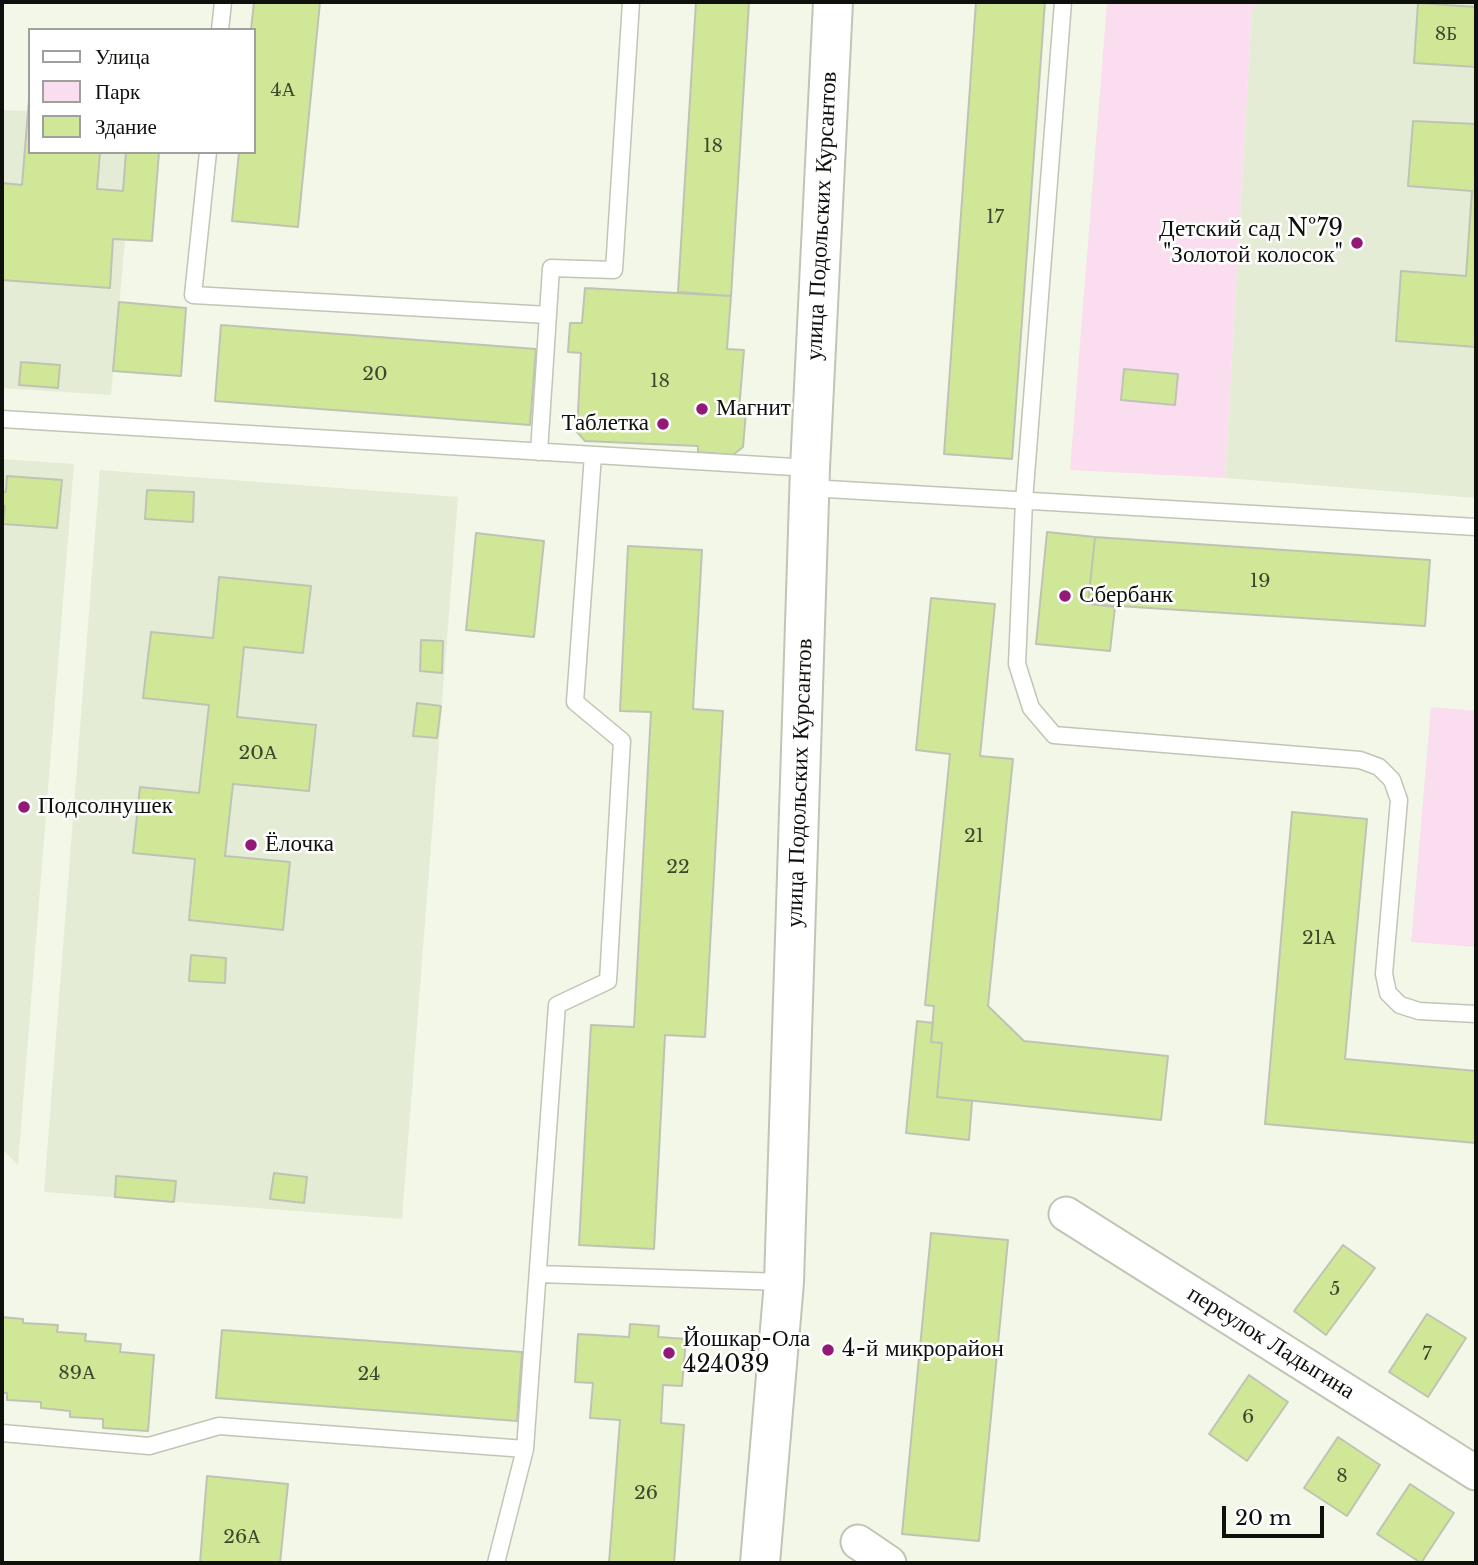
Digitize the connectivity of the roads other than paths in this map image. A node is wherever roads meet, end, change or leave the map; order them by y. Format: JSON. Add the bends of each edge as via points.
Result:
{"nodes":[{"id":1,"x":223,"y":2,"type":"edge"},
{"id":2,"x":631,"y":2,"type":"edge"},
{"id":3,"x":833,"y":2,"type":"edge"},
{"id":4,"x":1063,"y":2,"type":"edge"},
{"id":5,"x":220,"y":28,"type":"edge"},
{"id":6,"x":208,"y":154,"type":"edge"},
{"id":7,"x":548,"y":315,"type":"junction"},
{"id":8,"x":2,"y":419,"type":"edge"},
{"id":9,"x":539,"y":452,"type":"junction"},
{"id":10,"x":593,"y":455,"type":"junction"},
{"id":11,"x":810,"y":478,"type":"junction"},
{"id":12,"x":1024,"y":501,"type":"junction"},
{"id":13,"x":1476,"y":527,"type":"edge"},
{"id":14,"x":1476,"y":1014,"type":"edge"},
{"id":15,"x":1066,"y":1214,"type":"dead end"},
{"id":16,"x":538,"y":1274,"type":"junction"},
{"id":17,"x":783,"y":1282,"type":"junction"},
{"id":18,"x":2,"y":1433,"type":"edge"},
{"id":19,"x":525,"y":1449,"type":"junction"},
{"id":20,"x":1476,"y":1473,"type":"edge"},
{"id":21,"x":858,"y":1542,"type":"dead end"},
{"id":22,"x":496,"y":1563,"type":"edge"},
{"id":23,"x":760,"y":1563,"type":"edge"},
{"id":24,"x":890,"y":1563,"type":"edge"}],
"edges":[{"from":1,"to":5,"type":"lane"},
{"from":2,"to":7,"type":"lane","via":[[614,270],[551,268]]},
{"from":3,"to":11,"type":"street","name":"улица Подольских Курсантов"},
{"from":4,"to":12,"type":"lane"},
{"from":6,"to":7,"type":"lane","via":[[193,295]]},
{"from":7,"to":9,"type":"lane"},
{"from":8,"to":9,"type":"lane"},
{"from":9,"to":10,"type":"lane"},
{"from":10,"to":11,"type":"lane"},
{"from":10,"to":16,"type":"lane","via":[[575,702],[622,741],[608,981],[557,1005]]},
{"from":11,"to":12,"type":"lane"},
{"from":11,"to":17,"type":"street","name":"улица Подольских Курсантов"},
{"from":12,"to":13,"type":"lane"},
{"from":12,"to":14,"type":"lane","via":[[1017,664],[1031,708],[1054,735],[1360,760],[1379,766],[1392,780],[1399,800],[1384,974],[1388,993],[1400,1005],[1419,1011]]},
{"from":15,"to":20,"type":"street","name":"переулок Ладыгина"},
{"from":16,"to":17,"type":"lane"},
{"from":16,"to":19,"type":"lane"},
{"from":17,"to":23,"type":"street","name":"улица Подольских Курсантов"},
{"from":18,"to":19,"type":"lane","via":[[149,1446],[219,1426]]},
{"from":19,"to":22,"type":"lane"},
{"from":21,"to":24,"type":"street"}]}
